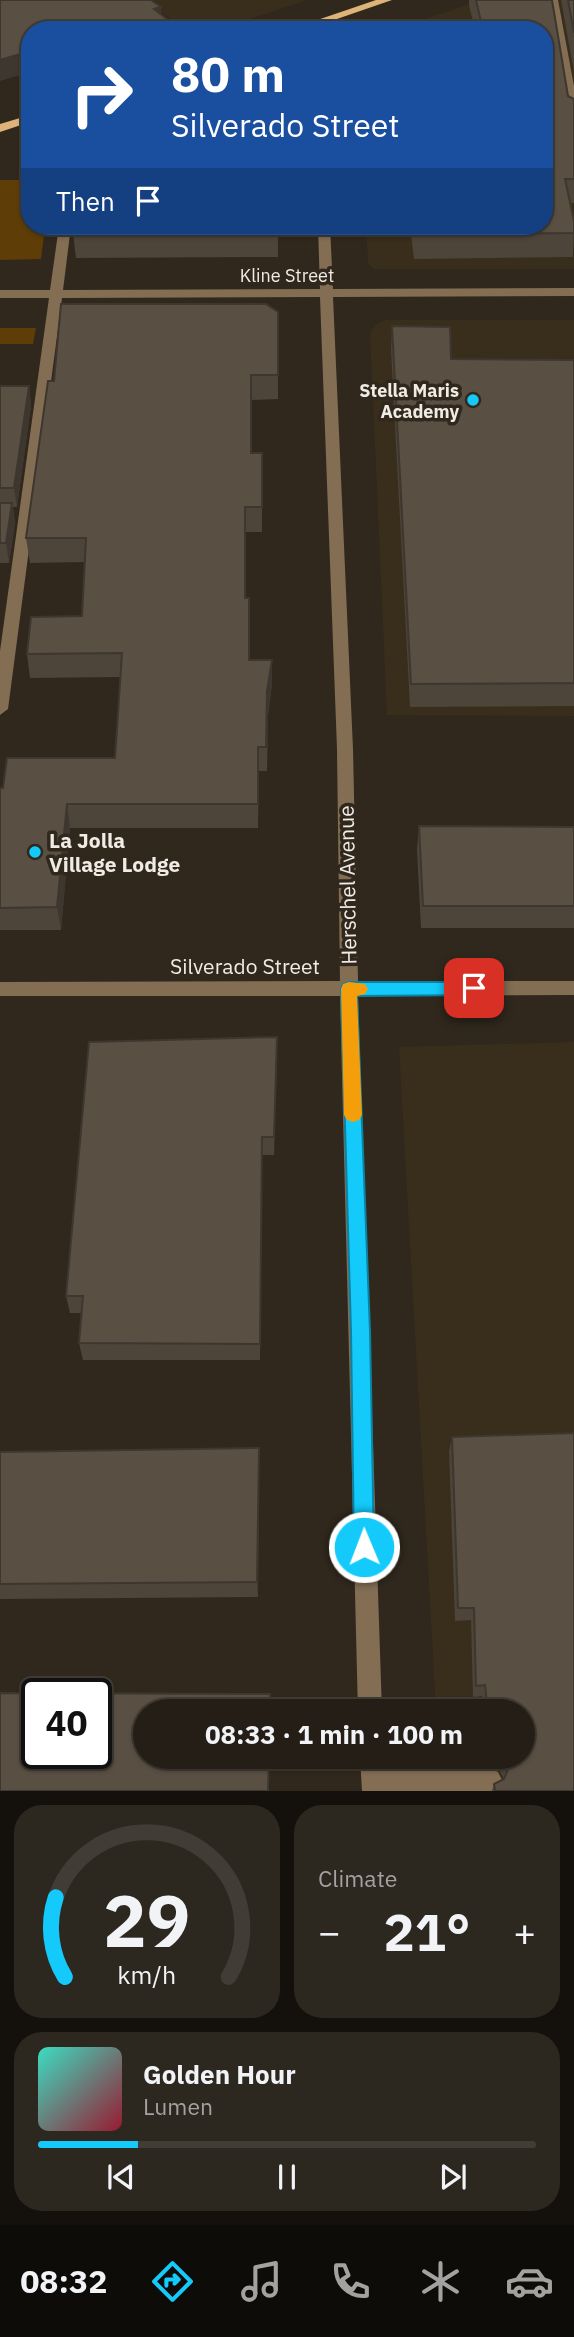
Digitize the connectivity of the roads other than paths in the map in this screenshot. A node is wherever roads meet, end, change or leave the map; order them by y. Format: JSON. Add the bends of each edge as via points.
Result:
{"nodes":[{"id":1,"x":387,"y":0,"type":"edge"},
{"id":2,"x":553,"y":0,"type":"edge"},
{"id":3,"x":330,"y":21,"type":"edge"},
{"id":4,"x":574,"y":119,"type":"edge"},
{"id":5,"x":21,"y":121,"type":"edge"},
{"id":6,"x":0,"y":128,"type":"edge"},
{"id":7,"x":64,"y":235,"type":"edge"},
{"id":8,"x":324,"y":235,"type":"edge"},
{"id":9,"x":574,"y":292,"type":"edge"},
{"id":10,"x":57,"y":293,"type":"junction"},
{"id":11,"x":326,"y":293,"type":"junction"},
{"id":12,"x":0,"y":294,"type":"edge"},
{"id":13,"x":0,"y":709,"type":"edge"},
{"id":14,"x":574,"y":988,"type":"edge"},
{"id":15,"x":0,"y":989,"type":"edge"},
{"id":16,"x":349,"y":989,"type":"junction"},
{"id":17,"x":370,"y":1699,"type":"edge"},
{"id":18,"x":373,"y":1775,"type":"edge"},
{"id":19,"x":490,"y":1780,"type":"dead end"}],
"edges":[{"from":1,"to":3,"type":"main road"},
{"from":2,"to":4,"type":"street"},
{"from":5,"to":6,"type":"main road"},
{"from":7,"to":10,"type":"street"},
{"from":8,"to":11,"type":"street","name":"Herschel Avenue"},
{"from":9,"to":11,"type":"street","name":"Kline Street"},
{"from":10,"to":11,"type":"street","name":"Kline Street"},
{"from":10,"to":12,"type":"street","name":"Kline Street"},
{"from":10,"to":13,"type":"street","via":[[20,515]]},
{"from":11,"to":16,"type":"street","name":"Herschel Avenue","via":[[345,749]]},
{"from":14,"to":16,"type":"street","name":"Silverado Street"},
{"from":15,"to":16,"type":"street","name":"Silverado Street"},
{"from":16,"to":17,"type":"street","name":"Herschel Avenue"},
{"from":18,"to":19,"type":"street"}]}
